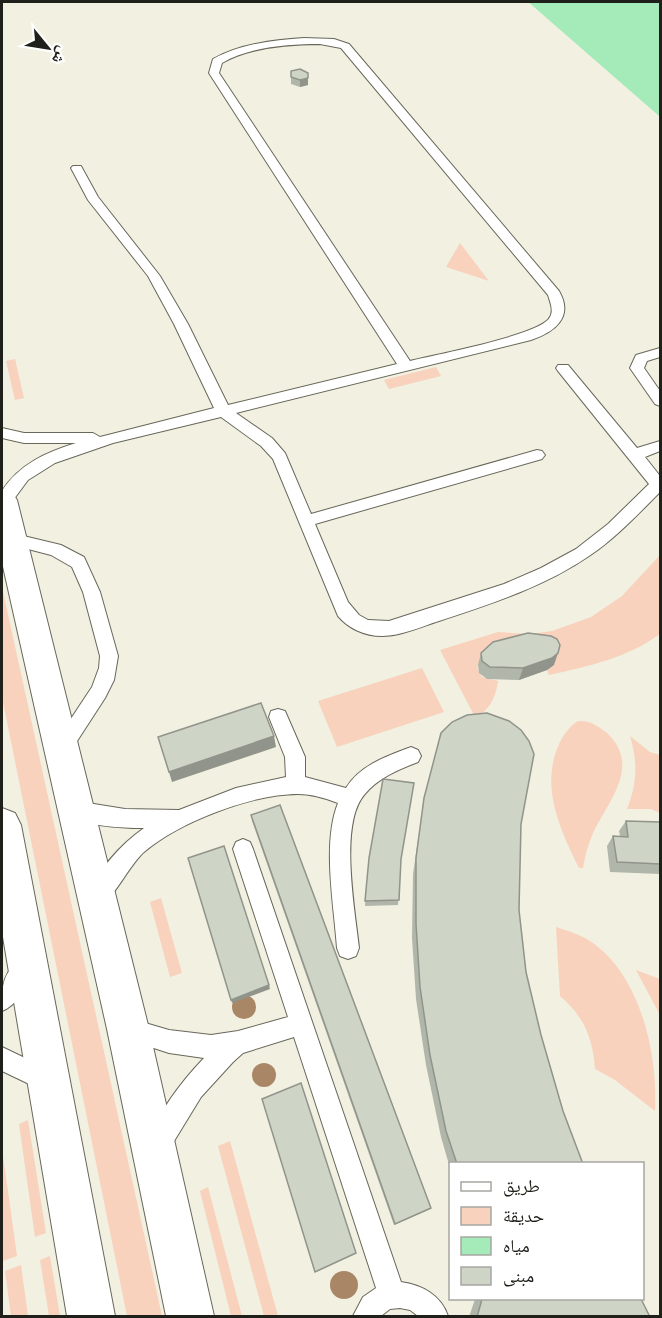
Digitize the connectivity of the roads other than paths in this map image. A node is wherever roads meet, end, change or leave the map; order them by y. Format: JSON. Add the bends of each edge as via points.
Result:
{"nodes":[{"id":1,"x":77,"y":168,"type":"dead end"},
{"id":2,"x":660,"y":352,"type":"edge"},
{"id":3,"x":406,"y":366,"type":"junction"},
{"id":4,"x":563,"y":368,"type":"dead end"},
{"id":5,"x":660,"y":400,"type":"edge"},
{"id":6,"x":224,"y":410,"type":"junction"},
{"id":7,"x":2,"y":433,"type":"edge"},
{"id":8,"x":113,"y":438,"type":"junction"},
{"id":9,"x":660,"y":446,"type":"edge"},
{"id":10,"x":537,"y":455,"type":"dead end"},
{"id":11,"x":634,"y":455,"type":"junction"},
{"id":12,"x":659,"y":484,"type":"edge"},
{"id":13,"x":2,"y":502,"type":"edge"},
{"id":14,"x":306,"y":521,"type":"junction"},
{"id":15,"x":11,"y":539,"type":"junction"},
{"id":16,"x":278,"y":717,"type":"dead end"},
{"id":17,"x":61,"y":749,"type":"junction"},
{"id":18,"x":411,"y":756,"type":"dead end"},
{"id":19,"x":296,"y":785,"type":"junction"},
{"id":20,"x":349,"y":799,"type":"junction"},
{"id":21,"x":75,"y":810,"type":"junction"},
{"id":22,"x":180,"y":817,"type":"junction"},
{"id":23,"x":2,"y":825,"type":"edge"},
{"id":24,"x":243,"y":849,"type":"dead end"},
{"id":25,"x":97,"y":898,"type":"junction"},
{"id":26,"x":348,"y":948,"type":"dead end"},
{"id":27,"x":28,"y":966,"type":"junction"},
{"id":28,"x":2,"y":1000,"type":"edge"},
{"id":29,"x":301,"y":1024,"type":"junction"},
{"id":30,"x":128,"y":1029,"type":"junction"},
{"id":31,"x":237,"y":1043,"type":"junction"},
{"id":32,"x":2,"y":1059,"type":"edge"},
{"id":33,"x":50,"y":1082,"type":"junction"},
{"id":34,"x":154,"y":1153,"type":"junction"},
{"id":35,"x":392,"y":1294,"type":"junction"},
{"id":36,"x":91,"y":1317,"type":"edge"},
{"id":37,"x":190,"y":1317,"type":"edge"},
{"id":38,"x":366,"y":1317,"type":"edge"},
{"id":39,"x":435,"y":1317,"type":"edge"}],
"edges":[{"from":1,"to":6,"type":"lane","via":[[92,198],[153,275]]},
{"from":2,"to":5,"type":"lane","via":[[641,358],[637,368]]},
{"from":3,"to":3,"type":"lane","via":[[539,333],[556,320],[559,303],[345,46],[327,40],[307,40],[222,58],[214,65],[213,73]]},
{"from":3,"to":6,"type":"lane"},
{"from":4,"to":11,"type":"lane"},
{"from":6,"to":8,"type":"lane"},
{"from":6,"to":14,"type":"lane","via":[[273,447]]},
{"from":7,"to":8,"type":"lane","via":[[40,439]]},
{"from":8,"to":13,"type":"lane","via":[[54,456],[33,467],[14,483]]},
{"from":9,"to":11,"type":"lane"},
{"from":10,"to":14,"type":"lane"},
{"from":11,"to":12,"type":"lane"},
{"from":12,"to":14,"type":"lane","via":[[605,536],[559,567],[504,592],[396,628],[360,625],[345,613]]},
{"from":13,"to":15,"type":"street"},
{"from":15,"to":17,"type":"street"},
{"from":15,"to":17,"type":"lane","via":[[59,552],[78,562],[110,656],[105,682]]},
{"from":16,"to":19,"type":"lane","via":[[295,757]]},
{"from":17,"to":21,"type":"street"},
{"from":18,"to":20,"type":"lane","via":[[379,769]]},
{"from":19,"to":20,"type":"lane","via":[[323,789]]},
{"from":19,"to":22,"type":"lane","via":[[259,791]]},
{"from":20,"to":26,"type":"lane","via":[[339,832]]},
{"from":21,"to":22,"type":"lane","via":[[134,819]]},
{"from":21,"to":25,"type":"street"},
{"from":22,"to":25,"type":"lane","via":[[138,844]]},
{"from":23,"to":27,"type":"street"},
{"from":24,"to":29,"type":"lane"},
{"from":25,"to":30,"type":"street"},
{"from":27,"to":28,"type":"lane"},
{"from":27,"to":33,"type":"street"},
{"from":29,"to":31,"type":"lane"},
{"from":29,"to":35,"type":"lane"},
{"from":30,"to":31,"type":"lane","via":[[173,1042]]},
{"from":30,"to":34,"type":"street"},
{"from":31,"to":34,"type":"lane","via":[[184,1097]]},
{"from":32,"to":33,"type":"lane"},
{"from":33,"to":36,"type":"street"},
{"from":34,"to":37,"type":"street"},
{"from":35,"to":38,"type":"lane","via":[[382,1298]]},
{"from":35,"to":39,"type":"lane","via":[[414,1296]]}]}
